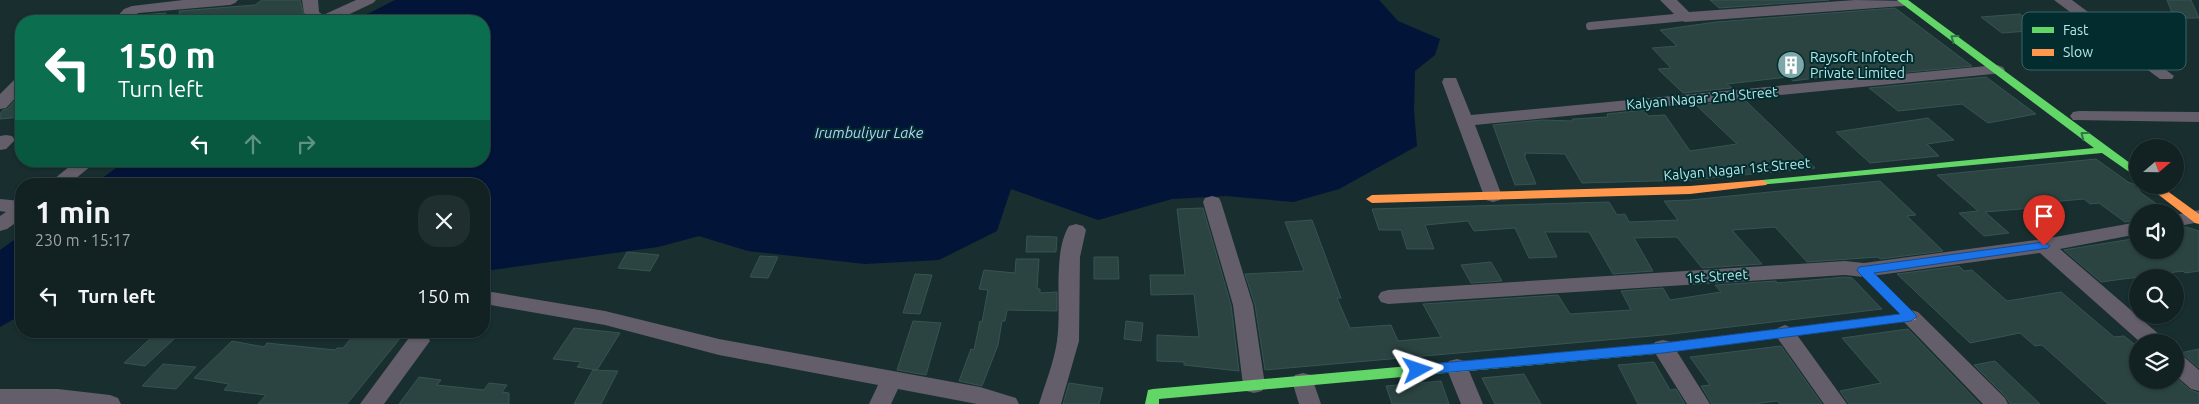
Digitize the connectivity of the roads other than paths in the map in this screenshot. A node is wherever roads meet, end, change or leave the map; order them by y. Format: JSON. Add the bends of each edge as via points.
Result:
{"nodes":[{"id":1,"x":230,"y":0,"type":"edge"},
{"id":2,"x":310,"y":0,"type":"edge"},
{"id":3,"x":368,"y":0,"type":"edge"},
{"id":4,"x":1668,"y":0,"type":"edge"},
{"id":5,"x":1902,"y":0,"type":"edge"},
{"id":6,"x":1919,"y":0,"type":"edge"},
{"id":7,"x":2062,"y":0,"type":"edge"},
{"id":8,"x":2078,"y":12,"type":"edge"},
{"id":9,"x":126,"y":15,"type":"edge"},
{"id":10,"x":314,"y":15,"type":"edge"},
{"id":11,"x":335,"y":15,"type":"edge"},
{"id":12,"x":1685,"y":17,"type":"junction"},
{"id":13,"x":1590,"y":26,"type":"dead end"},
{"id":14,"x":1985,"y":47,"type":"dead end"},
{"id":15,"x":2002,"y":64,"type":"junction"},
{"id":16,"x":2158,"y":70,"type":"edge"},
{"id":17,"x":2166,"y":76,"type":"dead end"},
{"id":18,"x":1450,"y":82,"type":"dead end"},
{"id":19,"x":15,"y":89,"type":"edge"},
{"id":20,"x":0,"y":104,"type":"edge"},
{"id":21,"x":2199,"y":117,"type":"edge"},
{"id":22,"x":1466,"y":121,"type":"junction"},
{"id":23,"x":2085,"y":121,"type":"joint"},
{"id":24,"x":2104,"y":150,"type":"junction"},
{"id":25,"x":2129,"y":153,"type":"edge"},
{"id":26,"x":80,"y":167,"type":"edge"},
{"id":27,"x":2129,"y":168,"type":"edge"},
{"id":28,"x":65,"y":178,"type":"edge"},
{"id":29,"x":2166,"y":194,"type":"edge"},
{"id":30,"x":2179,"y":194,"type":"edge"},
{"id":31,"x":1493,"y":196,"type":"junction"},
{"id":32,"x":1372,"y":199,"type":"dead end"},
{"id":33,"x":1212,"y":202,"type":"dead end"},
{"id":34,"x":0,"y":206,"type":"edge"},
{"id":35,"x":15,"y":208,"type":"edge"},
{"id":36,"x":15,"y":214,"type":"edge"},
{"id":37,"x":2198,"y":215,"type":"edge"},
{"id":38,"x":2184,"y":219,"type":"edge"},
{"id":39,"x":0,"y":225,"type":"edge"},
{"id":40,"x":1076,"y":230,"type":"dead end"},
{"id":41,"x":2129,"y":230,"type":"edge"},
{"id":42,"x":2044,"y":246,"type":"junction"},
{"id":43,"x":1864,"y":270,"type":"junction"},
{"id":44,"x":1388,"y":297,"type":"dead end"},
{"id":45,"x":492,"y":299,"type":"dead end"},
{"id":46,"x":1911,"y":317,"type":"junction"},
{"id":47,"x":1785,"y":333,"type":"junction"},
{"id":48,"x":2144,"y":334,"type":"edge"},
{"id":49,"x":419,"y":340,"type":"dead end"},
{"id":50,"x":1663,"y":348,"type":"junction"},
{"id":51,"x":1457,"y":367,"type":"junction"},
{"id":52,"x":2184,"y":370,"type":"edge"},
{"id":53,"x":890,"y":380,"type":"junction"},
{"id":54,"x":1303,"y":381,"type":"junction"},
{"id":55,"x":2199,"y":383,"type":"edge"},
{"id":56,"x":1254,"y":385,"type":"junction"},
{"id":57,"x":0,"y":398,"type":"edge"},
{"id":58,"x":56,"y":401,"type":"edge"},
{"id":59,"x":110,"y":404,"type":"edge"},
{"id":60,"x":371,"y":404,"type":"edge"},
{"id":61,"x":880,"y":404,"type":"edge"},
{"id":62,"x":1008,"y":404,"type":"edge"},
{"id":63,"x":1050,"y":404,"type":"edge"},
{"id":64,"x":1152,"y":404,"type":"edge"},
{"id":65,"x":1310,"y":404,"type":"edge"},
{"id":66,"x":1472,"y":404,"type":"edge"},
{"id":67,"x":1699,"y":404,"type":"edge"},
{"id":68,"x":1836,"y":404,"type":"edge"},
{"id":69,"x":1997,"y":404,"type":"edge"}],
"edges":[{"from":1,"to":9,"type":"street","via":[[138,9]]},
{"from":2,"to":10,"type":"street"},
{"from":3,"to":11,"type":"street"},
{"from":4,"to":12,"type":"street"},
{"from":5,"to":12,"type":"street"},
{"from":15,"to":5,"type":"street","one_way":true},
{"from":6,"to":14,"type":"street"},
{"from":7,"to":8,"type":"street"},
{"from":12,"to":13,"type":"lane"},
{"from":15,"to":22,"type":"street","name":"Kalyan Nagar 2nd Street"},
{"from":24,"to":15,"type":"street","one_way":true},
{"from":16,"to":17,"type":"street"},
{"from":18,"to":22,"type":"street"},
{"from":19,"to":20,"type":"street"},
{"from":21,"to":23,"type":"street"},
{"from":22,"to":31,"type":"street"},
{"from":23,"to":25,"type":"street"},
{"from":24,"to":27,"type":"street"},
{"from":24,"to":31,"type":"street","name":"Kalyan Nagar 1st Street","via":[[1690,190]]},
{"from":26,"to":28,"type":"street"},
{"from":29,"to":37,"type":"street"},
{"from":30,"to":37,"type":"street"},
{"from":31,"to":32,"type":"street","name":"Kalyan Nagar 1st Street"},
{"from":33,"to":56,"type":"street","via":[[1243,305]]},
{"from":34,"to":35,"type":"street"},
{"from":36,"to":39,"type":"street"},
{"from":37,"to":38,"type":"street"},
{"from":40,"to":63,"type":"street","via":[[1070,257],[1068,341]]},
{"from":41,"to":42,"type":"street","name":"1st Street"},
{"from":42,"to":43,"type":"street","name":"1st Street"},
{"from":42,"to":48,"type":"street"},
{"from":43,"to":44,"type":"street","name":"1st Street","via":[[1845,268]]},
{"from":43,"to":46,"type":"street"},
{"from":45,"to":53,"type":"street","via":[[604,318],[719,347]]},
{"from":46,"to":47,"type":"street"},
{"from":46,"to":69,"type":"street"},
{"from":47,"to":50,"type":"street"},
{"from":47,"to":68,"type":"street"},
{"from":49,"to":60,"type":"street"},
{"from":50,"to":51,"type":"street"},
{"from":50,"to":67,"type":"street"},
{"from":51,"to":54,"type":"street"},
{"from":51,"to":66,"type":"street"},
{"from":52,"to":55,"type":"street"},
{"from":53,"to":61,"type":"street"},
{"from":53,"to":62,"type":"street"},
{"from":54,"to":56,"type":"street"},
{"from":54,"to":65,"type":"street"},
{"from":56,"to":64,"type":"street","via":[[1153,394]]},
{"from":57,"to":58,"type":"street"},
{"from":58,"to":59,"type":"street"}]}
